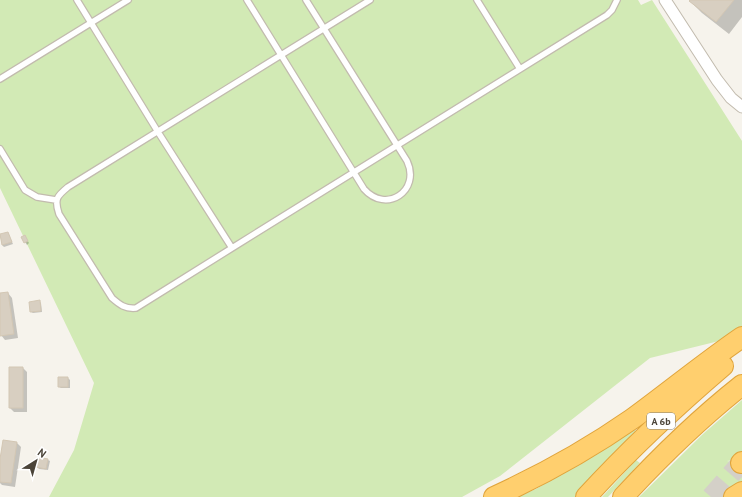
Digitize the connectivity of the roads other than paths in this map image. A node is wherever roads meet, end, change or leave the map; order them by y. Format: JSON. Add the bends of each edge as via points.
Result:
{"nodes":[{"id":1,"x":77,"y":0,"type":"edge"},
{"id":2,"x":128,"y":0,"type":"edge"},
{"id":3,"x":248,"y":0,"type":"edge"},
{"id":4,"x":306,"y":0,"type":"edge"},
{"id":5,"x":370,"y":0,"type":"edge"},
{"id":6,"x":477,"y":0,"type":"edge"},
{"id":7,"x":617,"y":0,"type":"edge"},
{"id":8,"x":665,"y":0,"type":"edge"},
{"id":9,"x":91,"y":23,"type":"junction"},
{"id":10,"x":324,"y":29,"type":"junction"},
{"id":11,"x":282,"y":55,"type":"junction"},
{"id":12,"x":520,"y":69,"type":"junction"},
{"id":13,"x":0,"y":79,"type":"edge"},
{"id":14,"x":742,"y":107,"type":"edge"},
{"id":15,"x":158,"y":132,"type":"junction"},
{"id":16,"x":397,"y":146,"type":"junction"},
{"id":17,"x":0,"y":149,"type":"edge"},
{"id":18,"x":354,"y":173,"type":"junction"},
{"id":19,"x":56,"y":200,"type":"junction"},
{"id":20,"x":232,"y":248,"type":"junction"},
{"id":21,"x":742,"y":337,"type":"edge"},
{"id":22,"x":742,"y":351,"type":"edge"},
{"id":23,"x":742,"y":385,"type":"edge"},
{"id":24,"x":742,"y":492,"type":"edge"},
{"id":25,"x":494,"y":497,"type":"edge"},
{"id":26,"x":586,"y":497,"type":"edge"},
{"id":27,"x":623,"y":497,"type":"edge"},
{"id":28,"x":734,"y":497,"type":"edge"}],
"edges":[{"from":1,"to":9,"type":"lane"},
{"from":2,"to":9,"type":"lane"},
{"from":3,"to":11,"type":"lane"},
{"from":4,"to":10,"type":"lane"},
{"from":5,"to":10,"type":"lane"},
{"from":6,"to":12,"type":"lane"},
{"from":7,"to":12,"type":"lane","via":[[607,15]]},
{"from":8,"to":14,"type":"street","via":[[717,80]]},
{"from":9,"to":13,"type":"lane"},
{"from":9,"to":15,"type":"lane"},
{"from":10,"to":11,"type":"lane"},
{"from":10,"to":16,"type":"lane"},
{"from":11,"to":15,"type":"lane"},
{"from":11,"to":18,"type":"lane"},
{"from":12,"to":16,"type":"lane"},
{"from":15,"to":19,"type":"lane","via":[[68,187]]},
{"from":15,"to":20,"type":"lane"},
{"from":16,"to":18,"type":"lane"},
{"from":16,"to":18,"type":"lane","via":[[410,168],[407,187],[398,197],[385,200],[372,196]]},
{"from":17,"to":19,"type":"lane","via":[[25,190],[37,197]]},
{"from":18,"to":20,"type":"lane"},
{"from":19,"to":20,"type":"lane","via":[[59,214],[112,298],[128,308],[136,308]]},
{"from":21,"to":25,"type":"highway","via":[[601,440]]},
{"from":22,"to":26,"type":"highway","number":"A 6b","via":[[674,409]]},
{"from":23,"to":27,"type":"highway","via":[[666,452]]},
{"from":24,"to":28,"type":"highway"}]}
